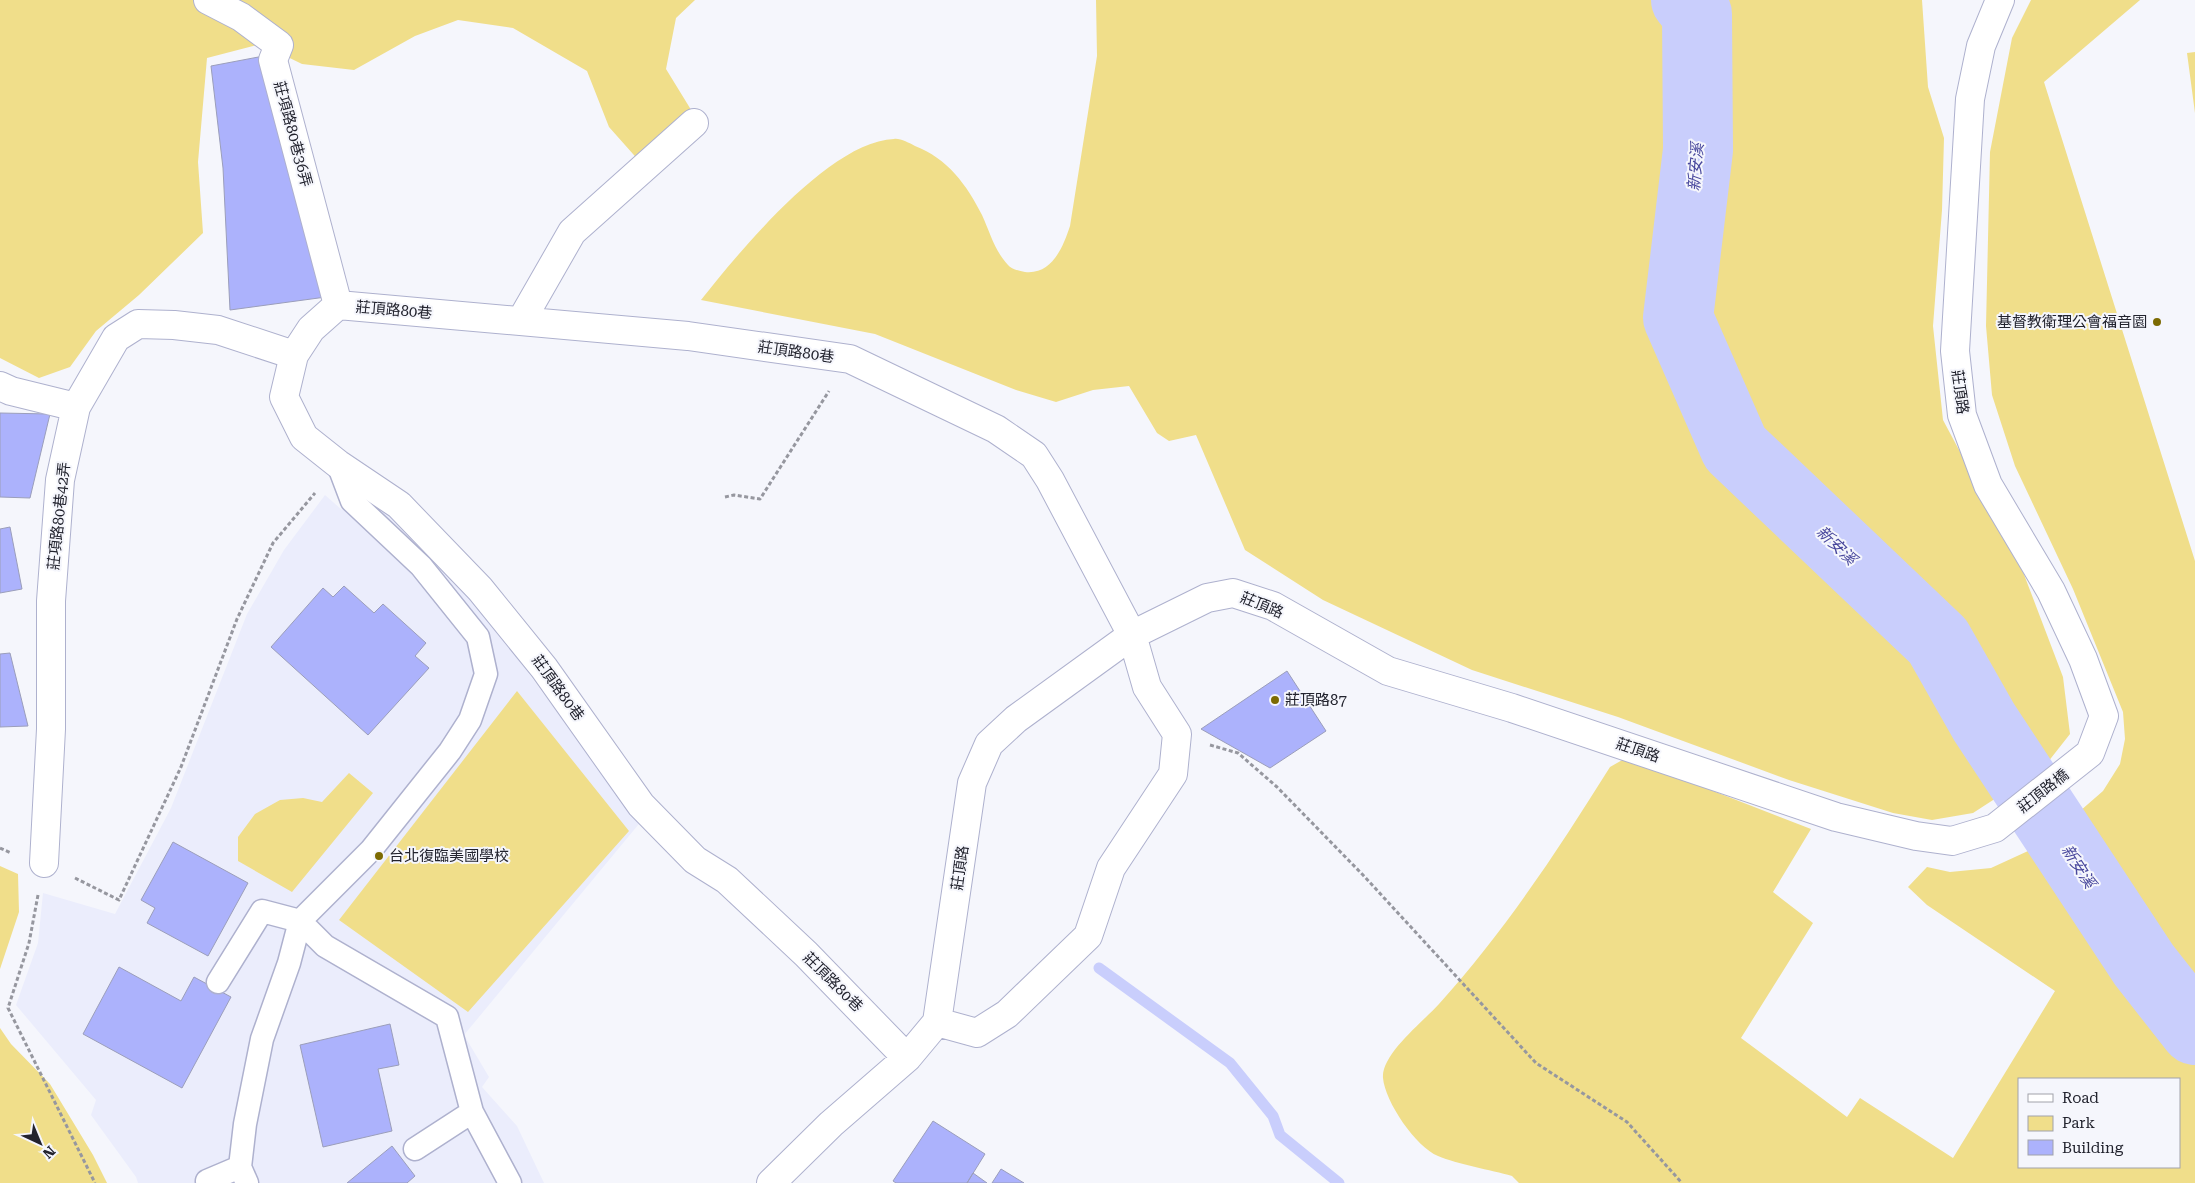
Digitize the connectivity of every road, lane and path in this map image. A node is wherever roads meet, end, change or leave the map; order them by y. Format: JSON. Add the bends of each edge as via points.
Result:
{"nodes":[{"id":1,"x":208,"y":0,"type":"edge"},
{"id":2,"x":2000,"y":0,"type":"edge"},
{"id":3,"x":694,"y":124,"type":"dead end"},
{"id":4,"x":338,"y":305,"type":"junction"},
{"id":5,"x":521,"y":321,"type":"junction"},
{"id":6,"x":294,"y":355,"type":"junction"},
{"id":7,"x":850,"y":359,"type":"junction"},
{"id":8,"x":0,"y":386,"type":"edge"},
{"id":9,"x":76,"y":406,"type":"junction"},
{"id":10,"x":338,"y":464,"type":"junction"},
{"id":11,"x":725,"y":497,"type":"dead end"},
{"id":12,"x":1132,"y":635,"type":"junction"},
{"id":13,"x":1177,"y":734,"type":"junction"},
{"id":14,"x":2090,"y":753,"type":"joint"},
{"id":15,"x":1995,"y":828,"type":"joint"},
{"id":16,"x":44,"y":863,"type":"junction"},
{"id":17,"x":300,"y":921,"type":"junction"},
{"id":18,"x":218,"y":982,"type":"dead end"},
{"id":19,"x":937,"y":1022,"type":"junction"},
{"id":20,"x":907,"y":1058,"type":"junction"},
{"id":21,"x":472,"y":1112,"type":"junction"},
{"id":22,"x":415,"y":1149,"type":"dead end"},
{"id":23,"x":243,"y":1175,"type":"edge"},
{"id":24,"x":94,"y":1183,"type":"edge"},
{"id":25,"x":208,"y":1183,"type":"edge"},
{"id":26,"x":510,"y":1183,"type":"edge"},
{"id":27,"x":771,"y":1183,"type":"edge"},
{"id":28,"x":1682,"y":1183,"type":"edge"}],
"edges":[{"from":1,"to":4,"type":"street","name":"莊項路80巷36弄","via":[[241,17],[279,45],[273,60]]},
{"from":2,"to":14,"type":"street","name":"莊頂路","via":[[1981,46],[1970,99],[1955,351],[1962,414],[1988,485],[2051,591],[2083,659],[2104,716]]},
{"from":3,"to":5,"type":"street","via":[[572,232]]},
{"from":4,"to":5,"type":"street","name":"莊頂路80巷"},
{"from":4,"to":6,"type":"street","name":"莊頂路80巷","via":[[311,329]]},
{"from":5,"to":7,"type":"street","name":"莊頂路80巷","via":[[688,336]]},
{"from":6,"to":9,"type":"street","name":"莊項路80巷42弄","via":[[218,330],[174,324],[138,324],[116,338]]},
{"from":6,"to":10,"type":"street","name":"莊頂路80巷","via":[[284,397],[304,437]]},
{"from":7,"to":11,"type":"path","via":[[760,499],[734,495]]},
{"from":7,"to":12,"type":"street","name":"莊頂路80巷","via":[[996,428],[1034,455]]},
{"from":8,"to":9,"type":"street"},
{"from":9,"to":16,"type":"street","name":"莊項路80巷42弄","via":[[60,480],[52,592],[51,729]]},
{"from":10,"to":16,"type":"path","via":[[273,543],[237,619],[181,767],[119,900]]},
{"from":10,"to":17,"type":"lane","via":[[352,501],[421,566],[478,637],[486,674],[470,720],[450,751],[371,850]]},
{"from":10,"to":20,"type":"street","name":"莊頂路80巷","via":[[399,505],[480,589],[544,668],[641,805],[695,860],[727,880],[818,966]]},
{"from":12,"to":13,"type":"street","name":"莊頂路80巷","via":[[1147,688]]},
{"from":12,"to":15,"type":"street","name":"莊頂路","via":[[1207,598],[1233,594],[1273,606],[1388,670],[1512,708],[1836,817],[1952,841]]},
{"from":12,"to":19,"type":"street","name":"莊頂路","via":[[1016,719],[989,744],[972,783]]},
{"from":13,"to":19,"type":"street","via":[[1173,774],[1111,868],[1088,936],[1007,1014],[977,1033]]},
{"from":13,"to":28,"type":"path","via":[[1238,753],[1278,787],[1536,1063],[1627,1122]]},
{"from":14,"to":15,"type":"street","name":"莊頂路橋"},
{"from":16,"to":24,"type":"path","via":[[29,943],[8,1008]]},
{"from":17,"to":18,"type":"lane","via":[[262,911]]},
{"from":17,"to":21,"type":"lane","via":[[325,946],[447,1017]]},
{"from":17,"to":23,"type":"lane","via":[[262,1039],[245,1124]]},
{"from":19,"to":20,"type":"street"},
{"from":20,"to":27,"type":"street","via":[[831,1124]]},
{"from":21,"to":22,"type":"lane"},
{"from":21,"to":26,"type":"lane"},
{"from":23,"to":25,"type":"lane"}]}
